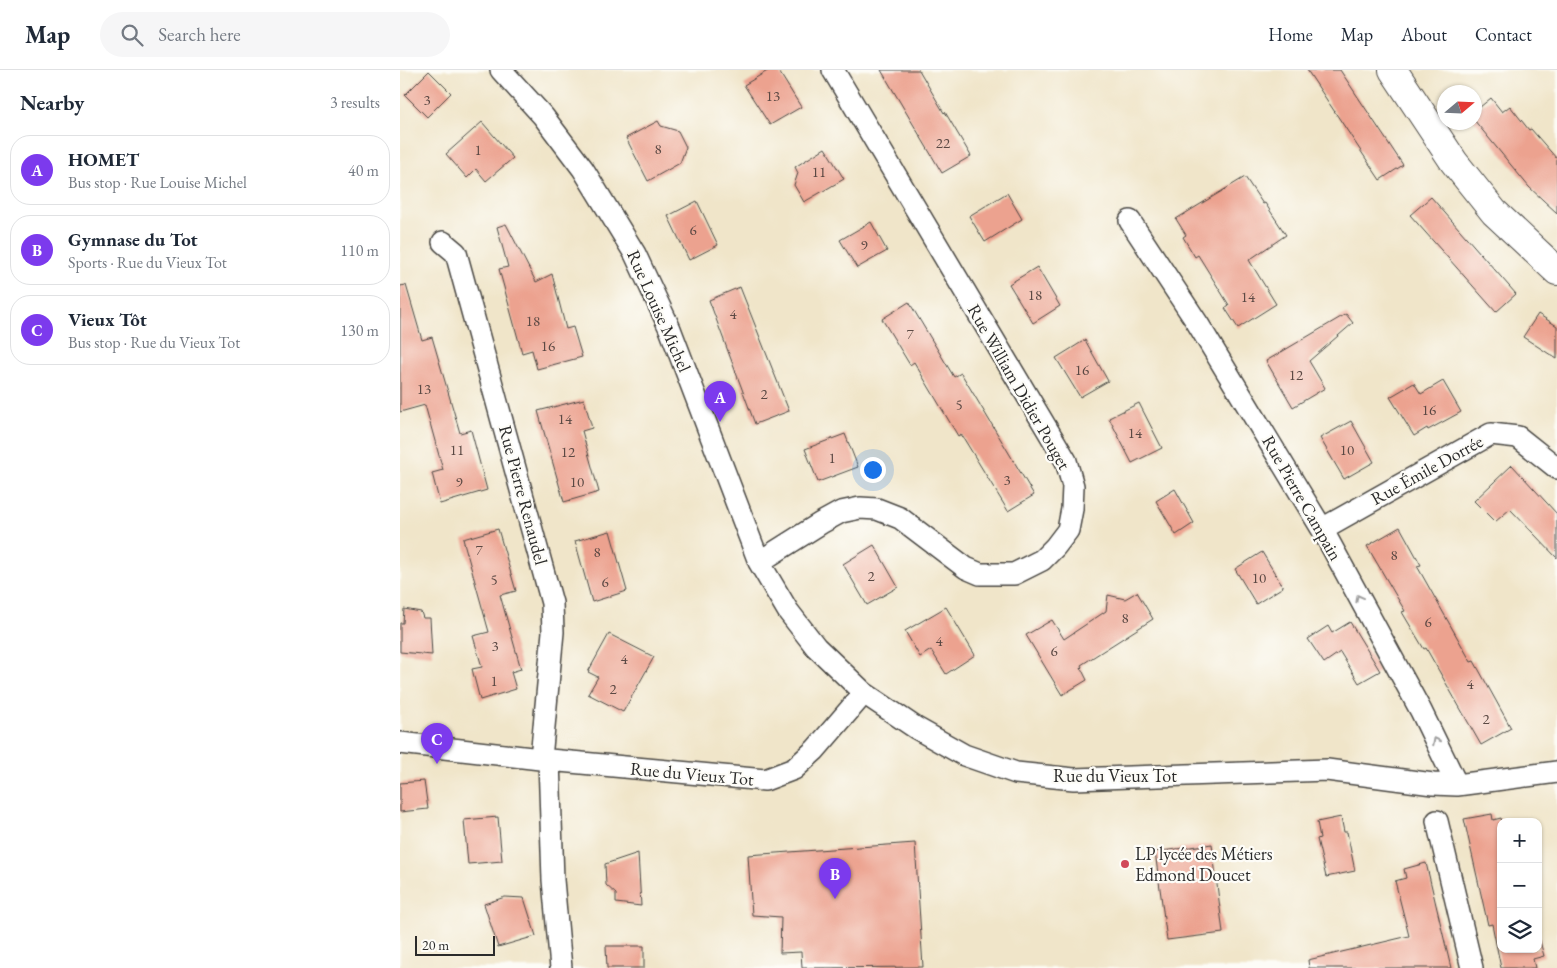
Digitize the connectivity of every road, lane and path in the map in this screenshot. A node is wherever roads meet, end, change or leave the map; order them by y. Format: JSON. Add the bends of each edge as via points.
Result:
{"nodes":[{"id":1,"x":501,"y":70,"type":"edge"},
{"id":2,"x":832,"y":70,"type":"edge"},
{"id":3,"x":1393,"y":70,"type":"edge"},
{"id":4,"x":1130,"y":221,"type":"dead end"},
{"id":5,"x":443,"y":242,"type":"dead end"},
{"id":6,"x":1557,"y":271,"type":"edge"},
{"id":7,"x":1557,"y":468,"type":"edge"},
{"id":8,"x":1322,"y":529,"type":"junction"},
{"id":9,"x":759,"y":562,"type":"junction"},
{"id":10,"x":864,"y":693,"type":"junction"},
{"id":11,"x":400,"y":743,"type":"edge"},
{"id":12,"x":545,"y":759,"type":"junction"},
{"id":13,"x":1557,"y":772,"type":"edge"},
{"id":14,"x":1457,"y":785,"type":"junction"},
{"id":15,"x":1437,"y":821,"type":"dead end"},
{"id":16,"x":560,"y":968,"type":"edge"},
{"id":17,"x":1472,"y":968,"type":"edge"}],
"edges":[{"from":1,"to":9,"type":"street","name":"Rue Louise Michel","via":[[542,116],[582,169],[635,254],[670,329]]},
{"from":2,"to":9,"type":"street","name":"Rue William Didier Pouget","via":[[1066,461],[1073,486],[1072,509],[1068,530],[1055,547],[1042,560],[1014,574],[980,574],[966,568],[900,518],[877,509],[860,508],[841,512]]},
{"from":3,"to":6,"type":"street","via":[[1454,162],[1494,212]]},
{"from":4,"to":8,"type":"street","name":"Rue Pierre Campain","via":[[1198,324]]},
{"from":5,"to":12,"type":"street","name":"Rue Pierre Renaudel","via":[[456,253],[552,603]]},
{"from":7,"to":8,"type":"street","name":"Rue Émile Dorrée","via":[[1518,437],[1491,434]]},
{"from":14,"to":8,"type":"street","name":"Rue Pierre Campain","one_way":true},
{"from":9,"to":10,"type":"street","name":"Rue Louise Michel","via":[[788,611],[810,640]]},
{"from":10,"to":12,"type":"street","name":"Rue du Vieux Tot","via":[[794,770],[765,780]]},
{"from":10,"to":14,"type":"street","name":"Rue du Vieux Tot","via":[[964,755],[1016,773],[1074,779],[1327,770]]},
{"from":11,"to":12,"type":"street","name":"Rue du Vieux Tot"},
{"from":12,"to":16,"type":"street"},
{"from":13,"to":14,"type":"street","name":"Rue du Vieux Tot"},
{"from":15,"to":17,"type":"street"}]}
